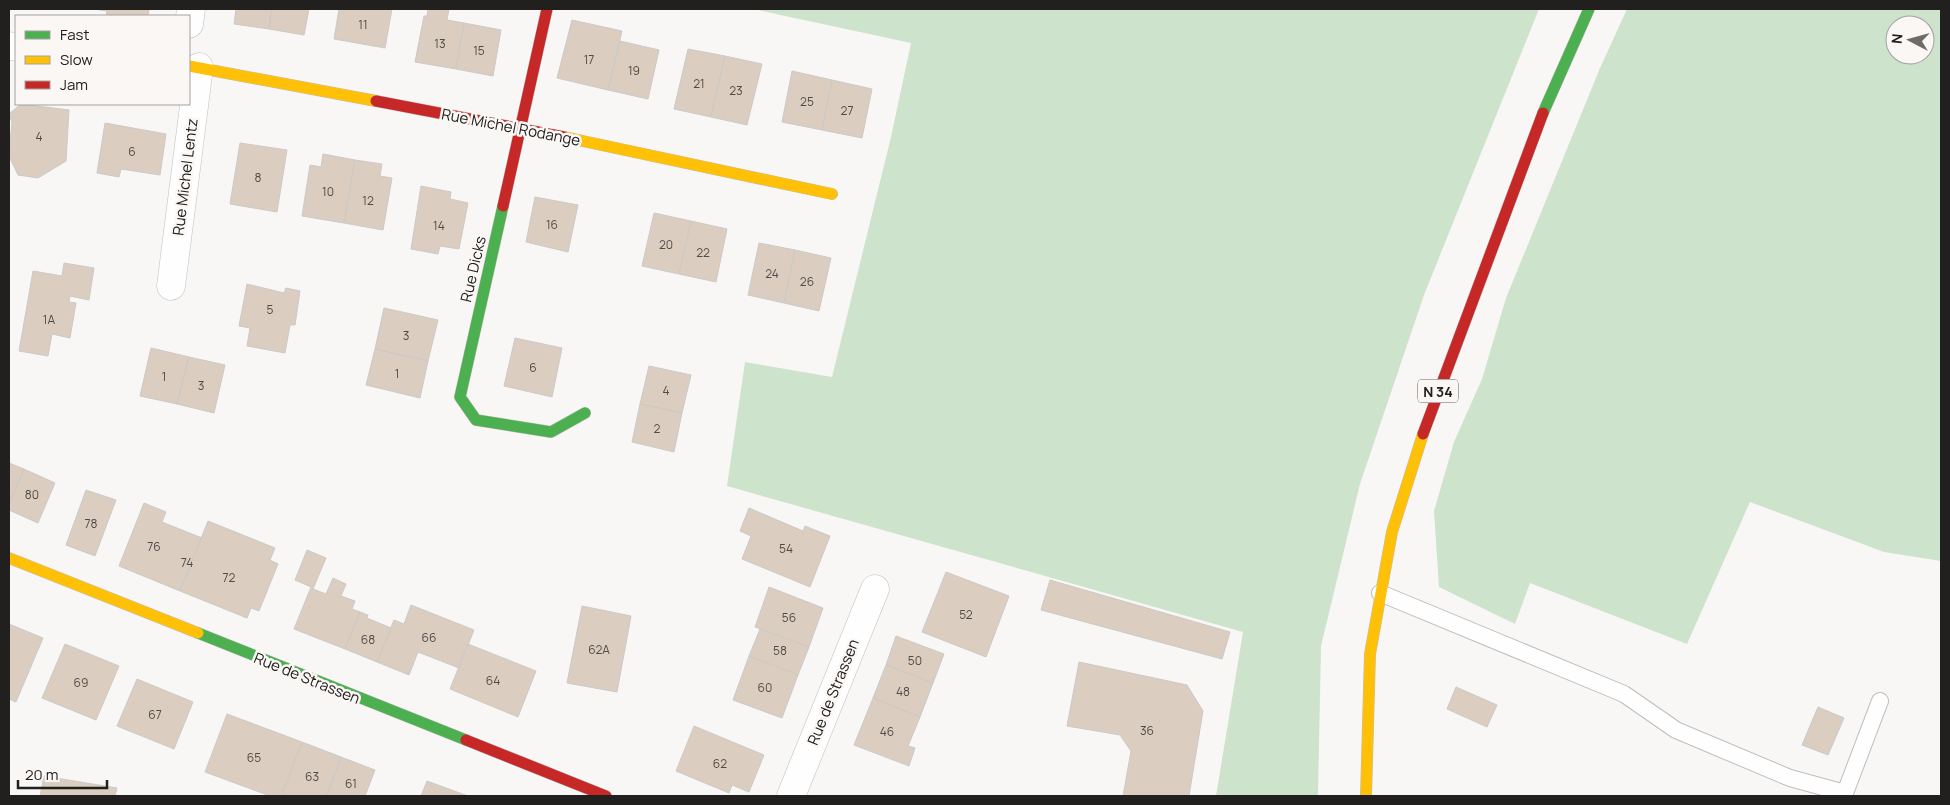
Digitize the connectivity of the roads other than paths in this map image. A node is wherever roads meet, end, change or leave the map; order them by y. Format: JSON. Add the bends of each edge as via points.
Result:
{"nodes":[{"id":1,"x":547,"y":9,"type":"edge"},
{"id":2,"x":1589,"y":9,"type":"edge"},
{"id":3,"x":194,"y":67,"type":"edge"},
{"id":4,"x":520,"y":128,"type":"junction"},
{"id":5,"x":832,"y":194,"type":"dead end"},
{"id":6,"x":171,"y":286,"type":"dead end"},
{"id":7,"x":586,"y":413,"type":"dead end"},
{"id":8,"x":9,"y":558,"type":"edge"},
{"id":9,"x":875,"y":589,"type":"dead end"},
{"id":10,"x":1380,"y":593,"type":"junction"},
{"id":11,"x":1880,"y":701,"type":"dead end"},
{"id":12,"x":1365,"y":795,"type":"edge"},
{"id":13,"x":606,"y":796,"type":"edge"},
{"id":14,"x":791,"y":796,"type":"edge"}],
"edges":[{"from":1,"to":4,"type":"main road","name":"Rue Dicks"},
{"from":2,"to":10,"type":"main road","number":"N 34","via":[[1536,128],[1428,418],[1392,532]]},
{"from":3,"to":4,"type":"main road","name":"Rue Michel Rodange"},
{"from":3,"to":6,"type":"street","name":"Rue Michel Lentz"},
{"from":4,"to":5,"type":"main road","name":"Rue Michel Rodange"},
{"from":4,"to":7,"type":"main road","name":"Rue Dicks","via":[[460,397],[476,420],[551,432]]},
{"from":8,"to":13,"type":"main road","name":"Rue de Strassen"},
{"from":9,"to":14,"type":"street","name":"Rue de Strassen"},
{"from":10,"to":11,"type":"lane","via":[[1624,694],[1676,730],[1790,778],[1845,793]]},
{"from":10,"to":12,"type":"main road","number":"N 34","via":[[1370,654]]}]}
